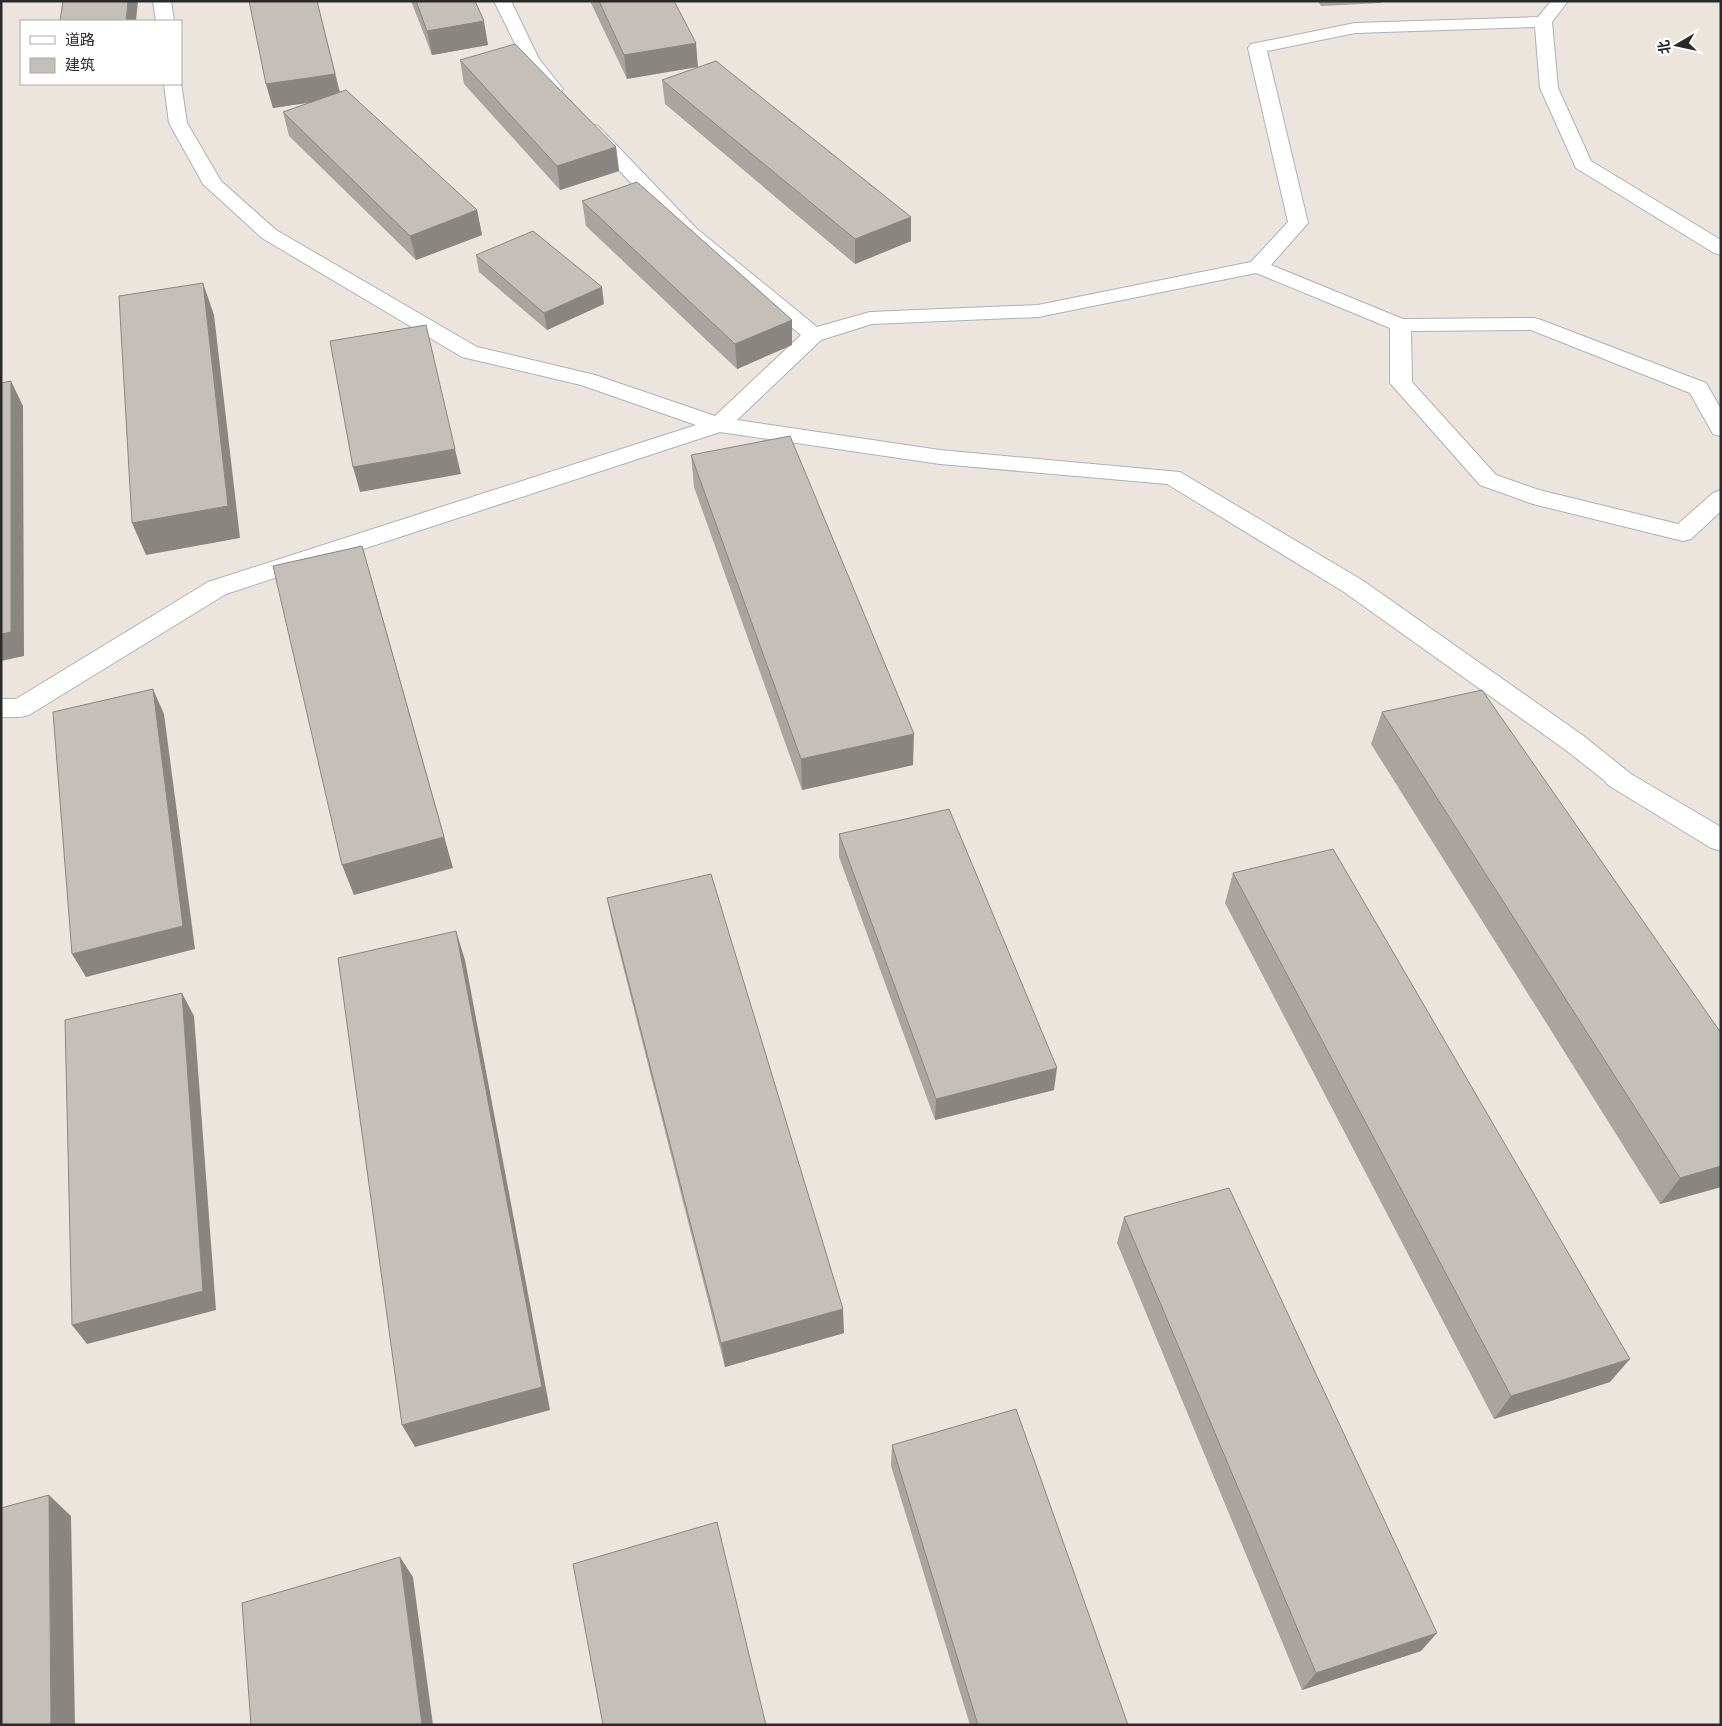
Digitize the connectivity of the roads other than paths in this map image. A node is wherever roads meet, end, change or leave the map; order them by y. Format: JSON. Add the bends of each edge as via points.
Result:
{"nodes":[{"id":1,"x":162,"y":1,"type":"edge"},
{"id":2,"x":502,"y":1,"type":"edge"},
{"id":3,"x":1560,"y":1,"type":"edge"},
{"id":4,"x":165,"y":20,"type":"edge"},
{"id":5,"x":1543,"y":22,"type":"junction"},
{"id":6,"x":173,"y":85,"type":"edge"},
{"id":7,"x":1721,"y":249,"type":"edge"},
{"id":8,"x":1258,"y":266,"type":"junction"},
{"id":9,"x":1400,"y":325,"type":"junction"},
{"id":10,"x":814,"y":335,"type":"junction"},
{"id":11,"x":719,"y":425,"type":"junction"},
{"id":12,"x":1721,"y":430,"type":"edge"},
{"id":13,"x":1721,"y":498,"type":"edge"},
{"id":14,"x":1,"y":708,"type":"edge"},
{"id":15,"x":1620,"y":778,"type":"junction"},
{"id":16,"x":1721,"y":828,"type":"edge"},
{"id":17,"x":1721,"y":840,"type":"edge"}],
"edges":[{"from":1,"to":4,"type":"street"},
{"from":2,"to":10,"type":"street","via":[[531,60],[570,109],[690,233]]},
{"from":3,"to":5,"type":"street"},
{"from":5,"to":7,"type":"street","via":[[1549,88],[1582,164]]},
{"from":5,"to":8,"type":"street","via":[[1355,28],[1257,48],[1298,223]]},
{"from":6,"to":11,"type":"street","via":[[178,123],[213,184],[269,234],[470,352],[587,380]]},
{"from":8,"to":9,"type":"street"},
{"from":8,"to":10,"type":"street","via":[[1038,311],[870,318]]},
{"from":9,"to":12,"type":"street","via":[[1534,324],[1698,388]]},
{"from":9,"to":13,"type":"street","via":[[1401,384],[1488,480],[1533,496],[1683,533]]},
{"from":10,"to":11,"type":"street"},
{"from":11,"to":14,"type":"street","via":[[217,588],[20,708]]},
{"from":11,"to":15,"type":"street","via":[[940,457],[1172,478],[1353,586]]},
{"from":15,"to":16,"type":"street"},
{"from":15,"to":17,"type":"street","via":[[1617,778]]}]}
